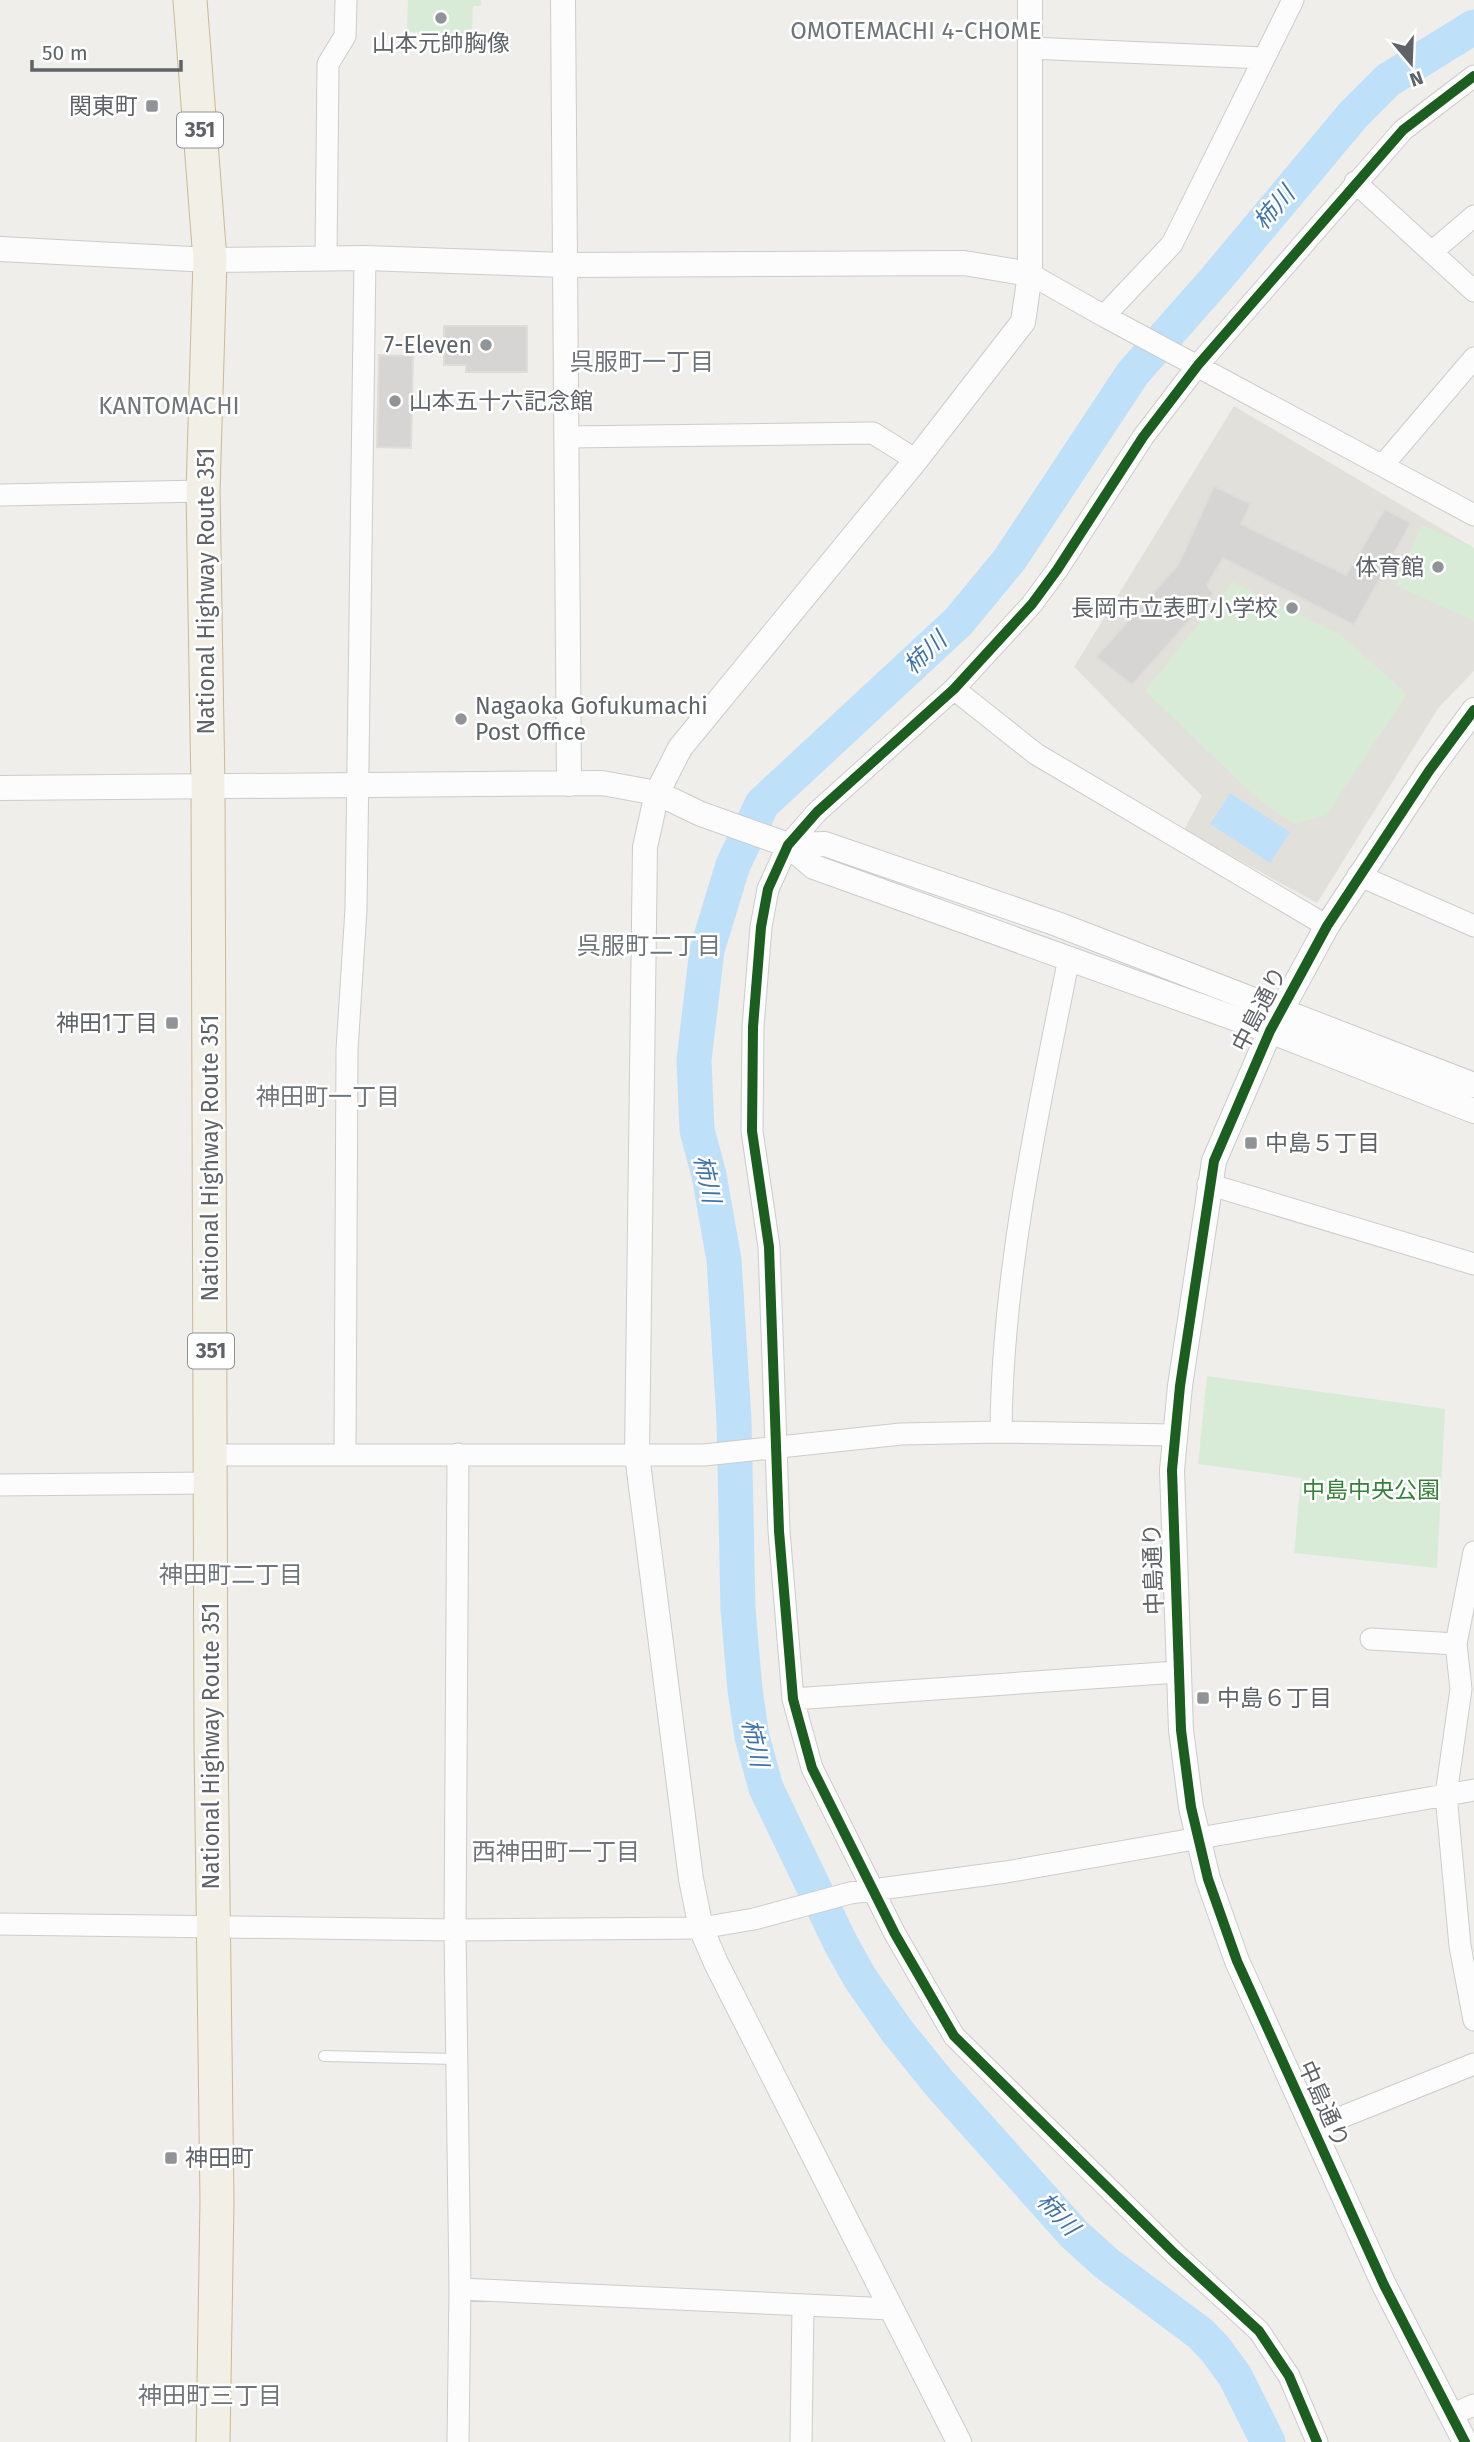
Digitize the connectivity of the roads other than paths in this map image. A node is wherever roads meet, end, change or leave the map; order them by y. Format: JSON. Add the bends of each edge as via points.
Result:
{"nodes":[{"id":1,"x":190,"y":0,"type":"edge"},
{"id":2,"x":346,"y":0,"type":"edge"},
{"id":3,"x":563,"y":0,"type":"edge"},
{"id":4,"x":1030,"y":0,"type":"edge"},
{"id":5,"x":1293,"y":0,"type":"edge"},
{"id":6,"x":1029,"y":48,"type":"junction"},
{"id":7,"x":1264,"y":58,"type":"junction"},
{"id":8,"x":1470,"y":86,"type":"edge"},
{"id":9,"x":1355,"y":182,"type":"junction"},
{"id":10,"x":1474,"y":216,"type":"edge"},
{"id":11,"x":0,"y":249,"type":"edge"},
{"id":12,"x":1433,"y":251,"type":"junction"},
{"id":13,"x":365,"y":258,"type":"junction"},
{"id":14,"x":326,"y":259,"type":"junction"},
{"id":15,"x":210,"y":260,"type":"junction"},
{"id":16,"x":564,"y":265,"type":"junction"},
{"id":17,"x":1030,"y":274,"type":"junction"},
{"id":18,"x":1474,"y":291,"type":"edge"},
{"id":19,"x":1104,"y":316,"type":"junction"},
{"id":20,"x":1474,"y":358,"type":"edge"},
{"id":21,"x":1189,"y":360,"type":"junction"},
{"id":22,"x":568,"y":436,"type":"junction"},
{"id":23,"x":916,"y":460,"type":"junction"},
{"id":24,"x":1383,"y":465,"type":"junction"},
{"id":25,"x":203,"y":491,"type":"junction"},
{"id":26,"x":0,"y":495,"type":"edge"},
{"id":27,"x":1474,"y":515,"type":"edge"},
{"id":28,"x":954,"y":689,"type":"junction"},
{"id":29,"x":1474,"y":710,"type":"edge"},
{"id":30,"x":569,"y":784,"type":"junction"},
{"id":31,"x":358,"y":787,"type":"junction"},
{"id":32,"x":0,"y":788,"type":"edge"},
{"id":33,"x":208,"y":788,"type":"junction"},
{"id":34,"x":657,"y":793,"type":"junction"},
{"id":35,"x":782,"y":843,"type":"junction"},
{"id":36,"x":1358,"y":875,"type":"junction"},
{"id":37,"x":1327,"y":926,"type":"junction"},
{"id":38,"x":1474,"y":926,"type":"edge"},
{"id":39,"x":1069,"y":958,"type":"junction"},
{"id":40,"x":1275,"y":1021,"type":"junction"},
{"id":41,"x":1474,"y":1085,"type":"edge"},
{"id":42,"x":1474,"y":1111,"type":"edge"},
{"id":43,"x":1208,"y":1184,"type":"junction"},
{"id":44,"x":1474,"y":1264,"type":"edge"},
{"id":45,"x":1001,"y":1432,"type":"junction"},
{"id":46,"x":1173,"y":1435,"type":"junction"},
{"id":47,"x":770,"y":1447,"type":"junction"},
{"id":48,"x":345,"y":1453,"type":"junction"},
{"id":49,"x":458,"y":1454,"type":"junction"},
{"id":50,"x":637,"y":1455,"type":"junction"},
{"id":51,"x":210,"y":1469,"type":"junction"},
{"id":52,"x":0,"y":1485,"type":"edge"},
{"id":53,"x":1474,"y":1552,"type":"edge"},
{"id":54,"x":1371,"y":1639,"type":"dead end"},
{"id":55,"x":1456,"y":1644,"type":"junction"},
{"id":56,"x":1177,"y":1672,"type":"junction"},
{"id":57,"x":793,"y":1699,"type":"junction"},
{"id":58,"x":1474,"y":1790,"type":"edge"},
{"id":59,"x":1446,"y":1795,"type":"junction"},
{"id":60,"x":1198,"y":1839,"type":"junction"},
{"id":61,"x":874,"y":1891,"type":"junction"},
{"id":62,"x":0,"y":1924,"type":"edge"},
{"id":63,"x":212,"y":1927,"type":"junction"},
{"id":64,"x":701,"y":1928,"type":"junction"},
{"id":65,"x":455,"y":1930,"type":"junction"},
{"id":66,"x":1474,"y":2020,"type":"edge"},
{"id":67,"x":324,"y":2056,"type":"dead end"},
{"id":68,"x":456,"y":2059,"type":"junction"},
{"id":69,"x":1474,"y":2064,"type":"edge"},
{"id":70,"x":1312,"y":2129,"type":"junction"},
{"id":71,"x":460,"y":2290,"type":"junction"},
{"id":72,"x":803,"y":2306,"type":"junction"},
{"id":73,"x":891,"y":2309,"type":"junction"},
{"id":74,"x":1474,"y":2405,"type":"edge"},
{"id":75,"x":1451,"y":2415,"type":"junction"},
{"id":76,"x":213,"y":2442,"type":"edge"},
{"id":77,"x":458,"y":2442,"type":"edge"},
{"id":78,"x":801,"y":2442,"type":"edge"},
{"id":79,"x":960,"y":2442,"type":"edge"},
{"id":80,"x":1317,"y":2442,"type":"edge"},
{"id":81,"x":1465,"y":2442,"type":"edge"}],
"edges":[{"from":1,"to":15,"type":"highway","name":"National Highway Route 351","number":"351"},
{"from":2,"to":14,"type":"street","via":[[345,36],[328,64]]},
{"from":3,"to":16,"type":"street"},
{"from":4,"to":6,"type":"street"},
{"from":5,"to":7,"type":"street"},
{"from":6,"to":7,"type":"street"},
{"from":6,"to":17,"type":"street"},
{"from":7,"to":19,"type":"street","via":[[1172,244]]},
{"from":8,"to":9,"type":"street","via":[[1403,130]]},
{"from":9,"to":12,"type":"street"},
{"from":9,"to":21,"type":"street"},
{"from":10,"to":12,"type":"street"},
{"from":11,"to":15,"type":"street"},
{"from":12,"to":18,"type":"street"},
{"from":13,"to":14,"type":"street"},
{"from":13,"to":16,"type":"street"},
{"from":13,"to":31,"type":"street"},
{"from":14,"to":15,"type":"street"},
{"from":15,"to":25,"type":"highway","name":"National Highway Route 351","number":"351"},
{"from":16,"to":17,"type":"street","via":[[964,263]]},
{"from":16,"to":22,"type":"street"},
{"from":17,"to":19,"type":"street"},
{"from":17,"to":23,"type":"street","via":[[1023,322]]},
{"from":19,"to":21,"type":"street"},
{"from":20,"to":24,"type":"street"},
{"from":21,"to":24,"type":"street"},
{"from":21,"to":28,"type":"street","via":[[1057,570]]},
{"from":22,"to":23,"type":"street","via":[[873,433]]},
{"from":22,"to":30,"type":"street"},
{"from":23,"to":34,"type":"street","via":[[680,748]]},
{"from":24,"to":27,"type":"street"},
{"from":25,"to":26,"type":"street"},
{"from":25,"to":33,"type":"highway","name":"National Highway Route 351","number":"351"},
{"from":28,"to":35,"type":"street"},
{"from":28,"to":37,"type":"street","via":[[1036,754]]},
{"from":29,"to":36,"type":"street","name":"中島通り"},
{"from":30,"to":31,"type":"street"},
{"from":30,"to":34,"type":"street","via":[[602,783]]},
{"from":31,"to":33,"type":"street"},
{"from":31,"to":48,"type":"street","via":[[348,1050]]},
{"from":32,"to":33,"type":"street"},
{"from":33,"to":51,"type":"highway","name":"National Highway Route 351","number":"351"},
{"from":34,"to":35,"type":"street"},
{"from":34,"to":50,"type":"street","via":[[645,847]]},
{"from":35,"to":39,"type":"street","via":[[814,867]]},
{"from":35,"to":40,"type":"street","via":[[825,844],[1057,924]]},
{"from":35,"to":47,"type":"street","via":[[761,927],[753,1027],[752,1131],[769,1247]]},
{"from":36,"to":37,"type":"street","name":"中島通り"},
{"from":36,"to":38,"type":"street"},
{"from":37,"to":40,"type":"street","name":"中島通り"},
{"from":39,"to":40,"type":"street"},
{"from":39,"to":45,"type":"street","via":[[1022,1223],[1002,1376]]},
{"from":40,"to":41,"type":"street"},
{"from":40,"to":42,"type":"street"},
{"from":40,"to":43,"type":"street","name":"中島通り"},
{"from":43,"to":44,"type":"street"},
{"from":43,"to":46,"type":"street","name":"中島通り"},
{"from":45,"to":46,"type":"street"},
{"from":45,"to":47,"type":"street","via":[[901,1434]]},
{"from":46,"to":56,"type":"street","name":"中島通り"},
{"from":47,"to":50,"type":"street","via":[[704,1455]]},
{"from":47,"to":57,"type":"street"},
{"from":48,"to":49,"type":"street"},
{"from":48,"to":51,"type":"street"},
{"from":49,"to":50,"type":"street"},
{"from":49,"to":65,"type":"street"},
{"from":50,"to":64,"type":"street","via":[[682,1814]]},
{"from":51,"to":52,"type":"street"},
{"from":51,"to":63,"type":"highway","name":"National Highway Route 351","number":"351"},
{"from":53,"to":55,"type":"street"},
{"from":54,"to":55,"type":"street"},
{"from":55,"to":59,"type":"street","via":[[1461,1689]]},
{"from":56,"to":57,"type":"street"},
{"from":56,"to":60,"type":"street","name":"中島通り","via":[[1185,1772]]},
{"from":57,"to":61,"type":"street","via":[[812,1768]]},
{"from":58,"to":59,"type":"street"},
{"from":59,"to":60,"type":"street"},
{"from":59,"to":66,"type":"street","via":[[1461,1946]]},
{"from":60,"to":61,"type":"street"},
{"from":60,"to":70,"type":"street","name":"中島通り","via":[[1237,1961]]},
{"from":61,"to":64,"type":"street"},
{"from":61,"to":80,"type":"street","via":[[954,2036],[1259,2331],[1289,2376]]},
{"from":62,"to":63,"type":"street"},
{"from":63,"to":65,"type":"street"},
{"from":63,"to":76,"type":"highway","name":"National Highway Route 351","number":"351"},
{"from":64,"to":65,"type":"street"},
{"from":64,"to":73,"type":"street"},
{"from":65,"to":68,"type":"street"},
{"from":67,"to":68,"type":"lane"},
{"from":68,"to":71,"type":"street"},
{"from":69,"to":70,"type":"street"},
{"from":70,"to":75,"type":"street","name":"中島通り"},
{"from":71,"to":72,"type":"street"},
{"from":71,"to":77,"type":"street"},
{"from":72,"to":73,"type":"street"},
{"from":72,"to":78,"type":"street"},
{"from":73,"to":79,"type":"street"},
{"from":74,"to":75,"type":"street"},
{"from":75,"to":81,"type":"street","name":"中島通り"}]}
